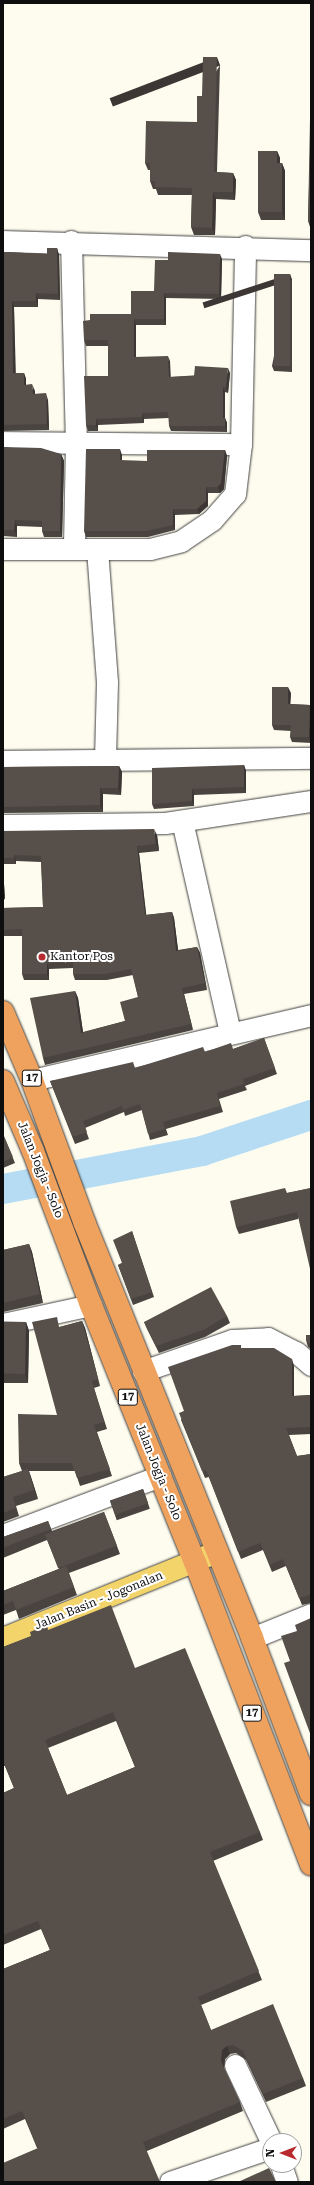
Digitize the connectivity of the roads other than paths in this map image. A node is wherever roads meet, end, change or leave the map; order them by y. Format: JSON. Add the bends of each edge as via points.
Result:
{"nodes":[{"id":1,"x":3,"y":241,"type":"edge"},
{"id":2,"x":71,"y":241,"type":"junction"},
{"id":3,"x":245,"y":246,"type":"junction"},
{"id":4,"x":311,"y":250,"type":"edge"},
{"id":5,"x":76,"y":441,"type":"junction"},
{"id":6,"x":3,"y":442,"type":"edge"},
{"id":7,"x":241,"y":444,"type":"junction"},
{"id":8,"x":74,"y":548,"type":"junction"},
{"id":9,"x":3,"y":549,"type":"edge"},
{"id":10,"x":97,"y":549,"type":"junction"},
{"id":11,"x":311,"y":758,"type":"edge"},
{"id":12,"x":106,"y":760,"type":"junction"},
{"id":13,"x":3,"y":761,"type":"edge"},
{"id":14,"x":311,"y":801,"type":"edge"},
{"id":15,"x":182,"y":821,"type":"junction"},
{"id":16,"x":3,"y":825,"type":"edge"},
{"id":17,"x":3,"y":1012,"type":"edge"},
{"id":18,"x":311,"y":1015,"type":"edge"},
{"id":19,"x":230,"y":1033,"type":"junction"},
{"id":20,"x":32,"y":1080,"type":"junction"},
{"id":21,"x":3,"y":1081,"type":"edge"},
{"id":22,"x":91,"y":1305,"type":"junction"},
{"id":23,"x":3,"y":1324,"type":"edge"},
{"id":24,"x":311,"y":1365,"type":"edge"},
{"id":25,"x":143,"y":1372,"type":"junction"},
{"id":26,"x":160,"y":1476,"type":"junction"},
{"id":27,"x":3,"y":1535,"type":"edge"},
{"id":28,"x":217,"y":1552,"type":"junction"},
{"id":29,"x":195,"y":1562,"type":"junction"},
{"id":30,"x":311,"y":1614,"type":"edge"},
{"id":31,"x":252,"y":1638,"type":"junction"},
{"id":32,"x":3,"y":1639,"type":"edge"},
{"id":33,"x":306,"y":1763,"type":"edge"},
{"id":34,"x":311,"y":1794,"type":"edge"},
{"id":35,"x":311,"y":1864,"type":"edge"},
{"id":36,"x":235,"y":2065,"type":"dead end"},
{"id":37,"x":267,"y":2133,"type":"edge"},
{"id":38,"x":262,"y":2151,"type":"edge"},
{"id":39,"x":170,"y":2182,"type":"edge"}],
"edges":[{"from":1,"to":2,"type":"street"},
{"from":2,"to":3,"type":"street"},
{"from":2,"to":5,"type":"street"},
{"from":3,"to":4,"type":"street"},
{"from":3,"to":7,"type":"street"},
{"from":5,"to":6,"type":"street"},
{"from":5,"to":7,"type":"street"},
{"from":5,"to":8,"type":"street"},
{"from":7,"to":10,"type":"street","via":[[235,494],[212,520],[181,541],[150,549]]},
{"from":8,"to":9,"type":"street"},
{"from":8,"to":10,"type":"street"},
{"from":10,"to":12,"type":"street","via":[[107,682]]},
{"from":11,"to":12,"type":"street"},
{"from":12,"to":13,"type":"street"},
{"from":14,"to":15,"type":"street"},
{"from":15,"to":16,"type":"street"},
{"from":15,"to":19,"type":"street"},
{"from":17,"to":20,"type":"highway","name":"Jalan Jogja - Solo","number":"17"},
{"from":18,"to":19,"type":"street"},
{"from":19,"to":20,"type":"street"},
{"from":20,"to":25,"type":"highway","name":"Jalan Jogja - Solo","number":"17","via":[[55,1147]]},
{"from":21,"to":22,"type":"highway","name":"Jalan Jogja - Solo","number":"17","via":[[33,1151]]},
{"from":22,"to":23,"type":"street"},
{"from":22,"to":26,"type":"highway","name":"Jalan Jogja - Solo","number":"17"},
{"from":24,"to":25,"type":"street","via":[[296,1352],[268,1338],[232,1340]]},
{"from":25,"to":28,"type":"highway","name":"Jalan Jogja - Solo","number":"17"},
{"from":26,"to":27,"type":"street"},
{"from":26,"to":29,"type":"highway","name":"Jalan Jogja - Solo","number":"17"},
{"from":28,"to":29,"type":"main road","name":"Jalan Basin - Jogonalan"},
{"from":28,"to":31,"type":"highway","name":"Jalan Jogja - Solo","number":"17"},
{"from":29,"to":32,"type":"main road","name":"Jalan Basin - Jogonalan"},
{"from":29,"to":35,"type":"highway","name":"Jalan Jogja - Solo","number":"17"},
{"from":30,"to":31,"type":"street"},
{"from":31,"to":33,"type":"highway","name":"Jalan Jogja - Solo","number":"17"},
{"from":33,"to":34,"type":"highway","name":"Jalan Jogja - Solo","number":"17"},
{"from":36,"to":37,"type":"street"},
{"from":38,"to":39,"type":"street"}]}
